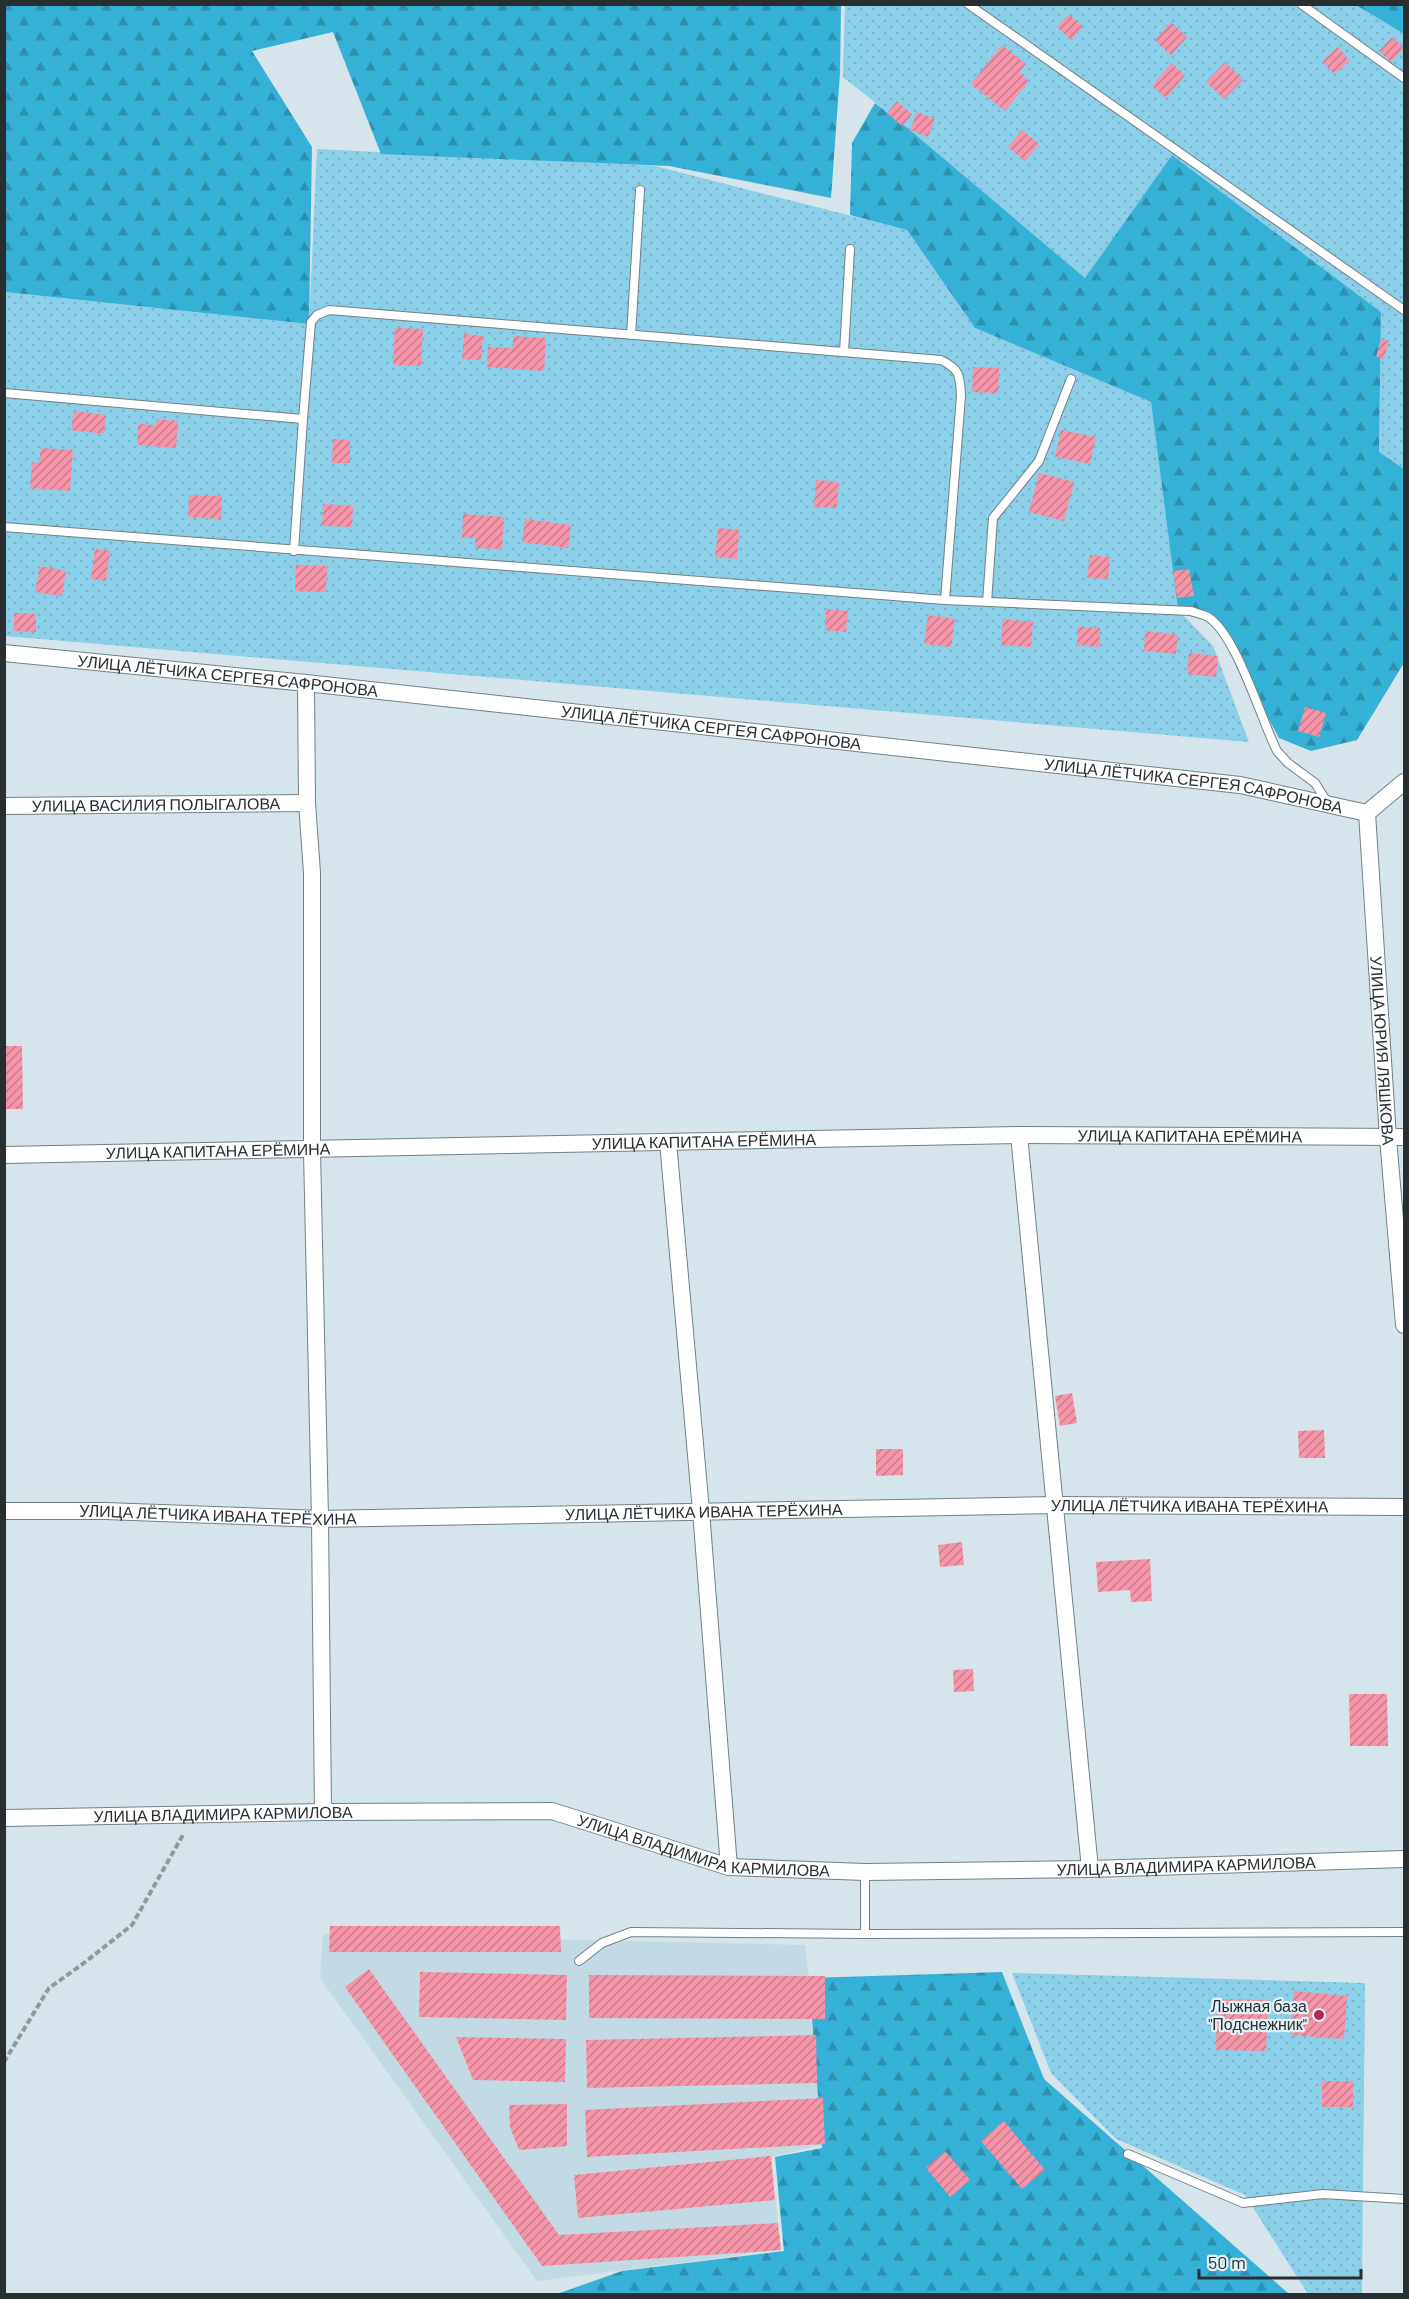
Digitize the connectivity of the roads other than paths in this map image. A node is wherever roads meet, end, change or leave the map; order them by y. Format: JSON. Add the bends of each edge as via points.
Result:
{"nodes":[{"id":1,"x":968,"y":4,"type":"edge"},
{"id":2,"x":1301,"y":4,"type":"edge"},
{"id":3,"x":1404,"y":78,"type":"edge"},
{"id":4,"x":640,"y":190,"type":"dead end"},
{"id":5,"x":850,"y":249,"type":"dead end"},
{"id":6,"x":1404,"y":310,"type":"edge"},
{"id":7,"x":631,"y":334,"type":"junction"},
{"id":8,"x":844,"y":352,"type":"junction"},
{"id":9,"x":1071,"y":379,"type":"dead end"},
{"id":10,"x":4,"y":393,"type":"edge"},
{"id":11,"x":303,"y":419,"type":"junction"},
{"id":12,"x":4,"y":527,"type":"edge"},
{"id":13,"x":294,"y":551,"type":"junction"},
{"id":14,"x":945,"y":600,"type":"junction"},
{"id":15,"x":987,"y":602,"type":"junction"},
{"id":16,"x":4,"y":653,"type":"edge"},
{"id":17,"x":306,"y":683,"type":"junction"},
{"id":18,"x":1404,"y":782,"type":"edge"},
{"id":19,"x":307,"y":803,"type":"junction"},
{"id":20,"x":1329,"y":805,"type":"junction"},
{"id":21,"x":4,"y":806,"type":"edge"},
{"id":22,"x":1367,"y":813,"type":"junction"},
{"id":23,"x":1019,"y":1135,"type":"junction"},
{"id":24,"x":1396,"y":1138,"type":"edge"},
{"id":25,"x":668,"y":1142,"type":"junction"},
{"id":26,"x":312,"y":1151,"type":"junction"},
{"id":27,"x":4,"y":1155,"type":"edge"},
{"id":28,"x":1404,"y":1325,"type":"edge"},
{"id":29,"x":1054,"y":1505,"type":"junction"},
{"id":30,"x":1404,"y":1507,"type":"edge"},
{"id":31,"x":4,"y":1511,"type":"edge"},
{"id":32,"x":701,"y":1511,"type":"junction"},
{"id":33,"x":320,"y":1519,"type":"junction"},
{"id":34,"x":323,"y":1812,"type":"junction"},
{"id":35,"x":4,"y":1818,"type":"edge"},
{"id":36,"x":1404,"y":1859,"type":"edge"},
{"id":37,"x":729,"y":1867,"type":"junction"},
{"id":38,"x":1090,"y":1869,"type":"junction"},
{"id":39,"x":865,"y":1872,"type":"junction"},
{"id":40,"x":1404,"y":1932,"type":"edge"},
{"id":41,"x":865,"y":1934,"type":"junction"},
{"id":42,"x":579,"y":1961,"type":"dead end"},
{"id":43,"x":1128,"y":2154,"type":"dead end"},
{"id":44,"x":1404,"y":2199,"type":"edge"}],
"edges":[{"from":1,"to":6,"type":"lane"},
{"from":2,"to":3,"type":"lane"},
{"from":4,"to":7,"type":"lane"},
{"from":5,"to":8,"type":"lane"},
{"from":7,"to":8,"type":"lane"},
{"from":7,"to":11,"type":"lane","via":[[329,310],[311,322]]},
{"from":8,"to":14,"type":"lane","via":[[941,360],[952,365],[960,376],[961,408]]},
{"from":9,"to":15,"type":"lane","via":[[1039,461],[993,518]]},
{"from":10,"to":11,"type":"lane"},
{"from":11,"to":13,"type":"lane"},
{"from":12,"to":13,"type":"lane"},
{"from":13,"to":14,"type":"lane"},
{"from":14,"to":15,"type":"lane"},
{"from":15,"to":20,"type":"lane","via":[[1191,611],[1208,617],[1232,645],[1277,751],[1315,783]]},
{"from":16,"to":17,"type":"street","name":"УЛИЦА ЛЁТЧИКА СЕРГЕЯ САФРОНОВА"},
{"from":17,"to":19,"type":"street"},
{"from":17,"to":20,"type":"street","name":"УЛИЦА ЛЁТЧИКА СЕРГЕЯ САФРОНОВА","via":[[1240,785]]},
{"from":18,"to":22,"type":"street"},
{"from":19,"to":21,"type":"street","name":"УЛИЦА ВАСИЛИЯ ПОЛЫГАЛОВА"},
{"from":19,"to":26,"type":"street","via":[[312,873]]},
{"from":20,"to":22,"type":"street","name":"УЛИЦА ЛЁТЧИКА СЕРГЕЯ САФРОНОВА"},
{"from":22,"to":24,"type":"street","name":"УЛИЦА ЮРИЯ ЛЯШКОВА"},
{"from":23,"to":24,"type":"street","name":"УЛИЦА КАПИТАНА ЕРЁМИНА"},
{"from":23,"to":25,"type":"street","name":"УЛИЦА КАПИТАНА ЕРЁМИНА"},
{"from":23,"to":29,"type":"street"},
{"from":24,"to":28,"type":"street","name":"УЛИЦА ЮРИЯ ЛЯШКОВА"},
{"from":25,"to":26,"type":"street","name":"УЛИЦА КАПИТАНА ЕРЁМИНА"},
{"from":25,"to":32,"type":"street"},
{"from":26,"to":27,"type":"street","name":"УЛИЦА КАПИТАНА ЕРЁМИНА"},
{"from":26,"to":33,"type":"street"},
{"from":29,"to":30,"type":"street","name":"УЛИЦА ЛЁТЧИКА ИВАНА ТЕРЁХИНА"},
{"from":29,"to":32,"type":"street","name":"УЛИЦА ЛЁТЧИКА ИВАНА ТЕРЁХИНА"},
{"from":29,"to":38,"type":"street"},
{"from":31,"to":33,"type":"street","name":"УЛИЦА ЛЁТЧИКА ИВАНА ТЕРЁХИНА"},
{"from":32,"to":33,"type":"street","name":"УЛИЦА ЛЁТЧИКА ИВАНА ТЕРЁХИНА"},
{"from":32,"to":37,"type":"street"},
{"from":33,"to":34,"type":"street"},
{"from":34,"to":35,"type":"street","name":"УЛИЦА ВЛАДИМИРА КАРМИЛОВА"},
{"from":34,"to":37,"type":"street","name":"УЛИЦА ВЛАДИМИРА КАРМИЛОВА","via":[[552,1812]]},
{"from":36,"to":38,"type":"street","name":"УЛИЦА ВЛАДИМИРА КАРМИЛОВА"},
{"from":37,"to":39,"type":"street","name":"УЛИЦА ВЛАДИМИРА КАРМИЛОВА"},
{"from":38,"to":39,"type":"street","name":"УЛИЦА ВЛАДИМИРА КАРМИЛОВА"},
{"from":39,"to":41,"type":"lane"},
{"from":40,"to":41,"type":"lane"},
{"from":41,"to":42,"type":"lane","via":[[631,1932],[603,1943]]},
{"from":43,"to":44,"type":"lane","via":[[1243,2203],[1323,2194]]}]}
